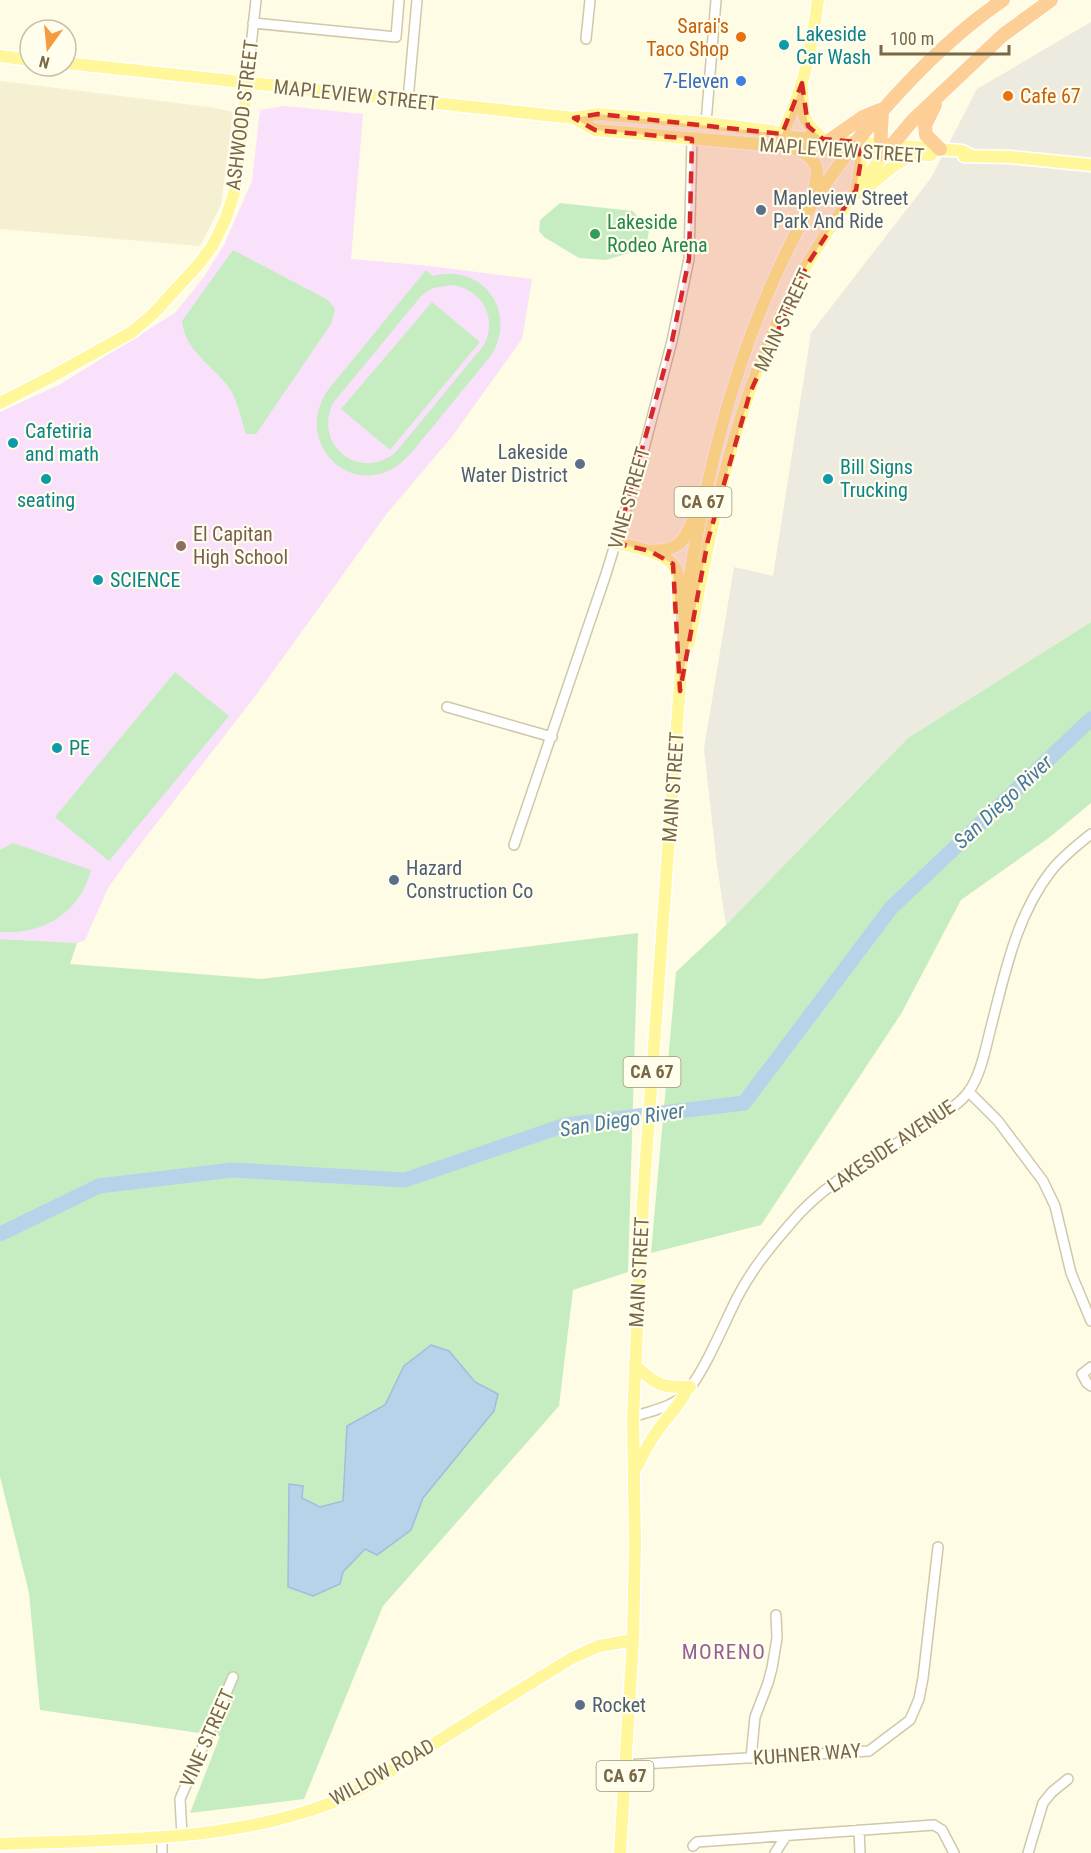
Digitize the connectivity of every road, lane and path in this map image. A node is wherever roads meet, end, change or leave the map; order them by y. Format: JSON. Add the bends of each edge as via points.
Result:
{"nodes":[{"id":1,"x":256,"y":0,"type":"edge"},
{"id":2,"x":399,"y":0,"type":"edge"},
{"id":3,"x":417,"y":0,"type":"edge"},
{"id":4,"x":590,"y":0,"type":"edge"},
{"id":5,"x":716,"y":0,"type":"edge"},
{"id":6,"x":818,"y":0,"type":"edge"},
{"id":7,"x":1004,"y":0,"type":"edge"},
{"id":8,"x":1051,"y":0,"type":"edge"},
{"id":9,"x":253,"y":22,"type":"junction"},
{"id":10,"x":586,"y":39,"type":"dead end"},
{"id":11,"x":0,"y":57,"type":"edge"},
{"id":12,"x":18,"y":59,"type":"edge"},
{"id":13,"x":78,"y":64,"type":"edge"},
{"id":14,"x":247,"y":83,"type":"junction"},
{"id":15,"x":802,"y":83,"type":"junction"},
{"id":16,"x":942,"y":92,"type":"junction"},
{"id":17,"x":408,"y":100,"type":"junction"},
{"id":18,"x":882,"y":110,"type":"junction"},
{"id":19,"x":574,"y":118,"type":"junction"},
{"id":20,"x":706,"y":123,"type":"junction"},
{"id":21,"x":782,"y":134,"type":"junction"},
{"id":22,"x":693,"y":139,"type":"junction"},
{"id":23,"x":826,"y":140,"type":"junction"},
{"id":24,"x":776,"y":146,"type":"junction"},
{"id":25,"x":790,"y":147,"type":"junction"},
{"id":26,"x":885,"y":148,"type":"junction"},
{"id":27,"x":855,"y":149,"type":"junction"},
{"id":28,"x":940,"y":149,"type":"junction"},
{"id":29,"x":916,"y":155,"type":"junction"},
{"id":30,"x":970,"y":155,"type":"junction"},
{"id":31,"x":1091,"y":165,"type":"edge"},
{"id":32,"x":854,"y":193,"type":"junction"},
{"id":33,"x":808,"y":212,"type":"junction"},
{"id":34,"x":0,"y":403,"type":"edge"},
{"id":35,"x":705,"y":491,"type":"junction"},
{"id":36,"x":616,"y":543,"type":"junction"},
{"id":37,"x":650,"y":551,"type":"junction"},
{"id":38,"x":680,"y":691,"type":"junction"},
{"id":39,"x":447,"y":707,"type":"dead end"},
{"id":40,"x":552,"y":737,"type":"junction"},
{"id":41,"x":1091,"y":834,"type":"edge"},
{"id":42,"x":514,"y":845,"type":"dead end"},
{"id":43,"x":969,"y":1092,"type":"junction"},
{"id":44,"x":1091,"y":1321,"type":"edge"},
{"id":45,"x":635,"y":1365,"type":"junction"},
{"id":46,"x":1091,"y":1367,"type":"edge"},
{"id":47,"x":1091,"y":1386,"type":"edge"},
{"id":48,"x":688,"y":1391,"type":"junction"},
{"id":49,"x":633,"y":1417,"type":"junction"},
{"id":50,"x":634,"y":1472,"type":"junction"},
{"id":51,"x":938,"y":1547,"type":"dead end"},
{"id":52,"x":776,"y":1615,"type":"dead end"},
{"id":53,"x":633,"y":1640,"type":"junction"},
{"id":54,"x":233,"y":1677,"type":"dead end"},
{"id":55,"x":751,"y":1758,"type":"junction"},
{"id":56,"x":625,"y":1765,"type":"junction"},
{"id":57,"x":1068,"y":1779,"type":"dead end"},
{"id":58,"x":858,"y":1830,"type":"junction"},
{"id":59,"x":182,"y":1835,"type":"junction"},
{"id":60,"x":786,"y":1836,"type":"junction"},
{"id":61,"x":162,"y":1837,"type":"junction"},
{"id":62,"x":0,"y":1844,"type":"edge"},
{"id":63,"x":693,"y":1846,"type":"dead end"},
{"id":64,"x":162,"y":1853,"type":"edge"},
{"id":65,"x":620,"y":1853,"type":"edge"},
{"id":66,"x":775,"y":1853,"type":"edge"},
{"id":67,"x":860,"y":1853,"type":"edge"},
{"id":68,"x":954,"y":1853,"type":"edge"},
{"id":69,"x":1028,"y":1853,"type":"edge"}],
"edges":[{"from":1,"to":9,"type":"street","name":"ASHWOOD STREET"},
{"from":2,"to":9,"type":"street","via":[[396,37]]},
{"from":3,"to":17,"type":"street"},
{"from":4,"to":10,"type":"street"},
{"from":5,"to":20,"type":"street"},
{"from":6,"to":15,"type":"main road"},
{"from":7,"to":18,"type":"highway","number":"CA 67","via":[[922,67]]},
{"from":8,"to":16,"type":"highway","number":"CA 67","via":[[1003,35]]},
{"from":9,"to":14,"type":"street","name":"ASHWOOD STREET"},
{"from":11,"to":12,"type":"main road"},
{"from":13,"to":14,"type":"main road","name":"MAPLEVIEW STREET"},
{"from":14,"to":17,"type":"main road","name":"MAPLEVIEW STREET"},
{"from":14,"to":34,"type":"main road","name":"ASHWOOD STREET","via":[[235,190],[213,245],[199,264],[132,332]]},
{"from":15,"to":21,"type":"main road"},
{"from":15,"to":23,"type":"main road","via":[[804,118]]},
{"from":16,"to":26,"type":"highway","number":"CA 67"},
{"from":16,"to":28,"type":"highway","via":[[925,125],[926,135]]},
{"from":17,"to":19,"type":"main road","name":"MAPLEVIEW STREET"},
{"from":18,"to":23,"type":"highway"},
{"from":18,"to":26,"type":"highway"},
{"from":18,"to":27,"type":"highway","number":"CA 67"},
{"from":19,"to":20,"type":"main road","name":"MAPLEVIEW STREET","via":[[598,114]]},
{"from":19,"to":22,"type":"main road","name":"MAPLEVIEW STREET","via":[[595,130]]},
{"from":20,"to":21,"type":"main road","name":"MAPLEVIEW STREET"},
{"from":21,"to":23,"type":"main road","name":"MAPLEVIEW STREET"},
{"from":21,"to":24,"type":"main road"},
{"from":22,"to":24,"type":"main road","name":"MAPLEVIEW STREET"},
{"from":22,"to":36,"type":"street","name":"VINE STREET","via":[[689,259],[672,341]]},
{"from":23,"to":27,"type":"main road","name":"MAPLEVIEW STREET"},
{"from":24,"to":25,"type":"main road","name":"MAPLEVIEW STREET"},
{"from":25,"to":27,"type":"main road","name":"MAPLEVIEW STREET"},
{"from":25,"to":33,"type":"main road","via":[[815,162],[817,175]]},
{"from":26,"to":27,"type":"main road","name":"MAPLEVIEW STREET"},
{"from":26,"to":28,"type":"main road","name":"MAPLEVIEW STREET"},
{"from":26,"to":29,"type":"main road","name":"MAPLEVIEW STREET"},
{"from":26,"to":32,"type":"main road","name":"MAIN STREET","number":"CA 67"},
{"from":27,"to":32,"type":"main road","via":[[861,163]]},
{"from":27,"to":33,"type":"main road","name":"MAIN STREET","number":"CA 67"},
{"from":28,"to":30,"type":"main road","name":"MAPLEVIEW STREET","via":[[962,150]]},
{"from":29,"to":30,"type":"main road","name":"MAPLEVIEW STREET"},
{"from":29,"to":32,"type":"main road","via":[[894,165],[867,189]]},
{"from":30,"to":31,"type":"main road","name":"MAPLEVIEW STREET"},
{"from":32,"to":38,"type":"main road","name":"MAIN STREET","number":"CA 67","via":[[807,265],[788,303],[763,357],[733,442],[708,540]]},
{"from":33,"to":35,"type":"main road","name":"MAIN STREET","number":"CA 67","via":[[756,319]]},
{"from":35,"to":37,"type":"main road","via":[[682,543],[665,551]]},
{"from":35,"to":38,"type":"main road","name":"MAIN STREET","number":"CA 67","via":[[686,599]]},
{"from":36,"to":37,"type":"main road"},
{"from":36,"to":40,"type":"street","name":"VINE STREET"},
{"from":37,"to":38,"type":"main road","via":[[673,564],[676,572]]},
{"from":38,"to":45,"type":"main road","name":"MAIN STREET","number":"CA 67"},
{"from":39,"to":40,"type":"street"},
{"from":40,"to":42,"type":"street","name":"VINE STREET"},
{"from":41,"to":43,"type":"street","name":"LAKESIDE AVENUE","via":[[1053,870],[1024,917]]},
{"from":43,"to":44,"type":"street","via":[[998,1121],[1043,1181],[1055,1206],[1071,1273]]},
{"from":43,"to":48,"type":"street","name":"LAKESIDE AVENUE","via":[[946,1113],[836,1182],[793,1220],[765,1252],[739,1293]]},
{"from":45,"to":48,"type":"main road","via":[[651,1381]]},
{"from":45,"to":49,"type":"main road","name":"MAIN STREET","number":"CA 67"},
{"from":46,"to":47,"type":"street","via":[[1082,1374]]},
{"from":48,"to":49,"type":"street","name":"LAKESIDE AVENUE","via":[[663,1408]]},
{"from":48,"to":50,"type":"main road","via":[[659,1428]]},
{"from":49,"to":50,"type":"main road","name":"MAIN STREET","number":"CA 67"},
{"from":50,"to":53,"type":"main road","name":"MAIN STREET","number":"CA 67"},
{"from":51,"to":55,"type":"street","name":"KUHNER WAY","via":[[923,1678],[910,1720],[869,1751]]},
{"from":52,"to":55,"type":"street","via":[[777,1638],[768,1683],[755,1718]]},
{"from":53,"to":56,"type":"main road","name":"MAIN STREET","number":"CA 67"},
{"from":53,"to":59,"type":"main road","name":"WILLOW ROAD","via":[[599,1646],[572,1658],[380,1778],[333,1802],[234,1830]]},
{"from":54,"to":59,"type":"street","name":"VINE STREET","via":[[180,1799]]},
{"from":55,"to":56,"type":"street","name":"KUHNER WAY"},
{"from":56,"to":65,"type":"main road","name":"MAIN STREET","number":"CA 67"},
{"from":57,"to":69,"type":"street","via":[[1043,1803]]},
{"from":58,"to":60,"type":"street"},
{"from":58,"to":67,"type":"street"},
{"from":58,"to":68,"type":"street","via":[[934,1825],[942,1830]]},
{"from":59,"to":61,"type":"main road","name":"WILLOW ROAD"},
{"from":60,"to":63,"type":"street","via":[[697,1842]]},
{"from":60,"to":66,"type":"street"},
{"from":61,"to":62,"type":"main road","name":"WILLOW ROAD"},
{"from":61,"to":64,"type":"street"}]}
